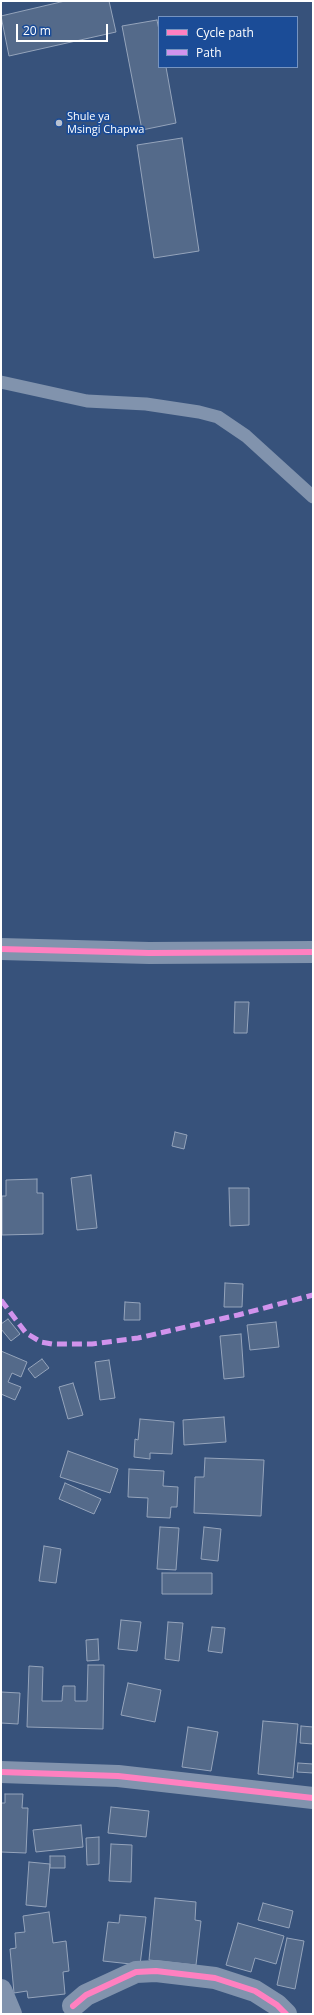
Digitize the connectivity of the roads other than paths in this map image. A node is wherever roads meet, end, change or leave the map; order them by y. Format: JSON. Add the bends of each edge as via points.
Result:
{"nodes":[{"id":1,"x":1,"y":382,"type":"edge"},
{"id":2,"x":313,"y":497,"type":"edge"},
{"id":3,"x":1,"y":949,"type":"edge"},
{"id":4,"x":313,"y":952,"type":"edge"},
{"id":5,"x":1,"y":1772,"type":"edge"},
{"id":6,"x":313,"y":1798,"type":"edge"},
{"id":7,"x":1,"y":1990,"type":"edge"},
{"id":8,"x":73,"y":2006,"type":"dead end"},
{"id":9,"x":11,"y":2014,"type":"edge"},
{"id":10,"x":286,"y":2014,"type":"edge"}],
"edges":[{"from":1,"to":2,"type":"lane","via":[[87,401],[146,404],[218,417],[246,436]]},
{"from":3,"to":4,"type":"street","via":[[149,953]]},
{"from":5,"to":6,"type":"street","via":[[118,1776]]},
{"from":7,"to":9,"type":"street"},
{"from":8,"to":10,"type":"street","via":[[86,1995],[136,1972],[156,1971],[216,1978],[255,1990]]}]}
